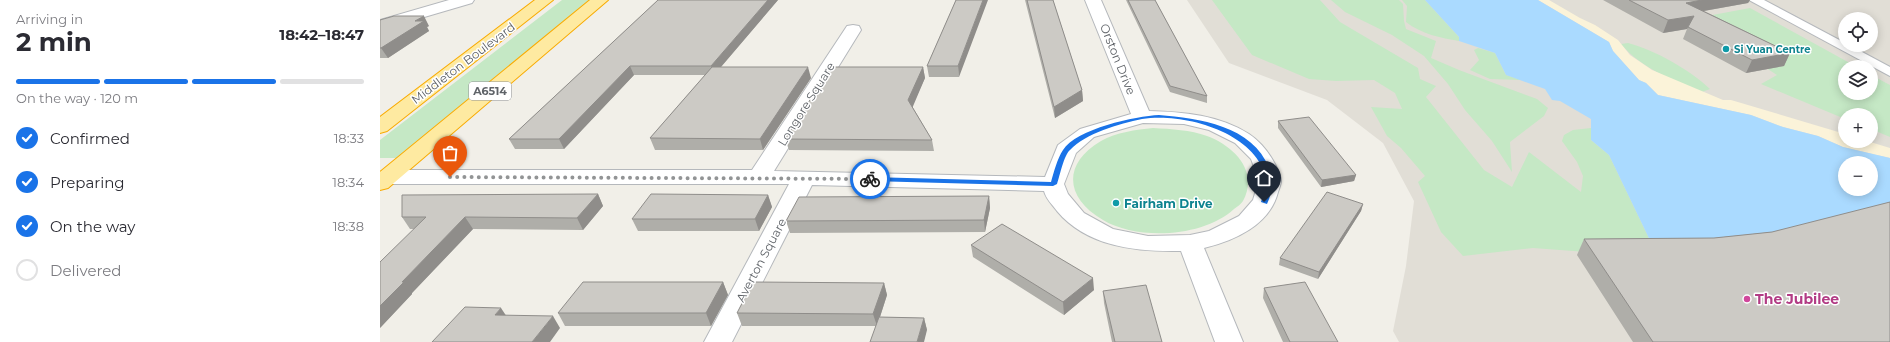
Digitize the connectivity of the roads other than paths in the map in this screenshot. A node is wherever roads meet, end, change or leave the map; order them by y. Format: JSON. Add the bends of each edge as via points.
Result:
{"nodes":[{"id":1,"x":466,"y":0,"type":"edge"},
{"id":2,"x":545,"y":0,"type":"edge"},
{"id":3,"x":600,"y":0,"type":"edge"},
{"id":4,"x":1093,"y":0,"type":"edge"},
{"id":5,"x":1755,"y":0,"type":"edge"},
{"id":6,"x":380,"y":25,"type":"edge"},
{"id":7,"x":853,"y":30,"type":"dead end"},
{"id":8,"x":1890,"y":72,"type":"edge"},
{"id":9,"x":1142,"y":117,"type":"junction"},
{"id":10,"x":380,"y":127,"type":"edge"},
{"id":11,"x":759,"y":177,"type":"junction"},
{"id":12,"x":804,"y":178,"type":"junction"},
{"id":13,"x":382,"y":179,"type":"edge"},
{"id":14,"x":1053,"y":184,"type":"junction"},
{"id":15,"x":1190,"y":243,"type":"junction"},
{"id":16,"x":718,"y":342,"type":"edge"},
{"id":17,"x":1229,"y":342,"type":"edge"}],
"edges":[{"from":1,"to":6,"type":"street"},
{"from":2,"to":10,"type":"highway","name":"Middleton Boulevard"},
{"from":3,"to":13,"type":"highway","number":"A6514"},
{"from":4,"to":9,"type":"street","name":"Orston Drive"},
{"from":5,"to":8,"type":"lane"},
{"from":7,"to":11,"type":"street","name":"Longore Square"},
{"from":9,"to":14,"type":"street","via":[[1087,133],[1066,150]]},
{"from":9,"to":15,"type":"street","via":[[1184,118],[1216,126],[1242,139],[1261,157],[1270,180],[1264,202],[1247,221],[1216,237]]},
{"from":11,"to":12,"type":"street"},
{"from":11,"to":13,"type":"street"},
{"from":12,"to":14,"type":"street"},
{"from":12,"to":16,"type":"street","name":"Averton Square"},
{"from":14,"to":15,"type":"street","via":[[1057,196],[1076,218],[1106,235],[1148,244]]},
{"from":15,"to":17,"type":"street"}]}
